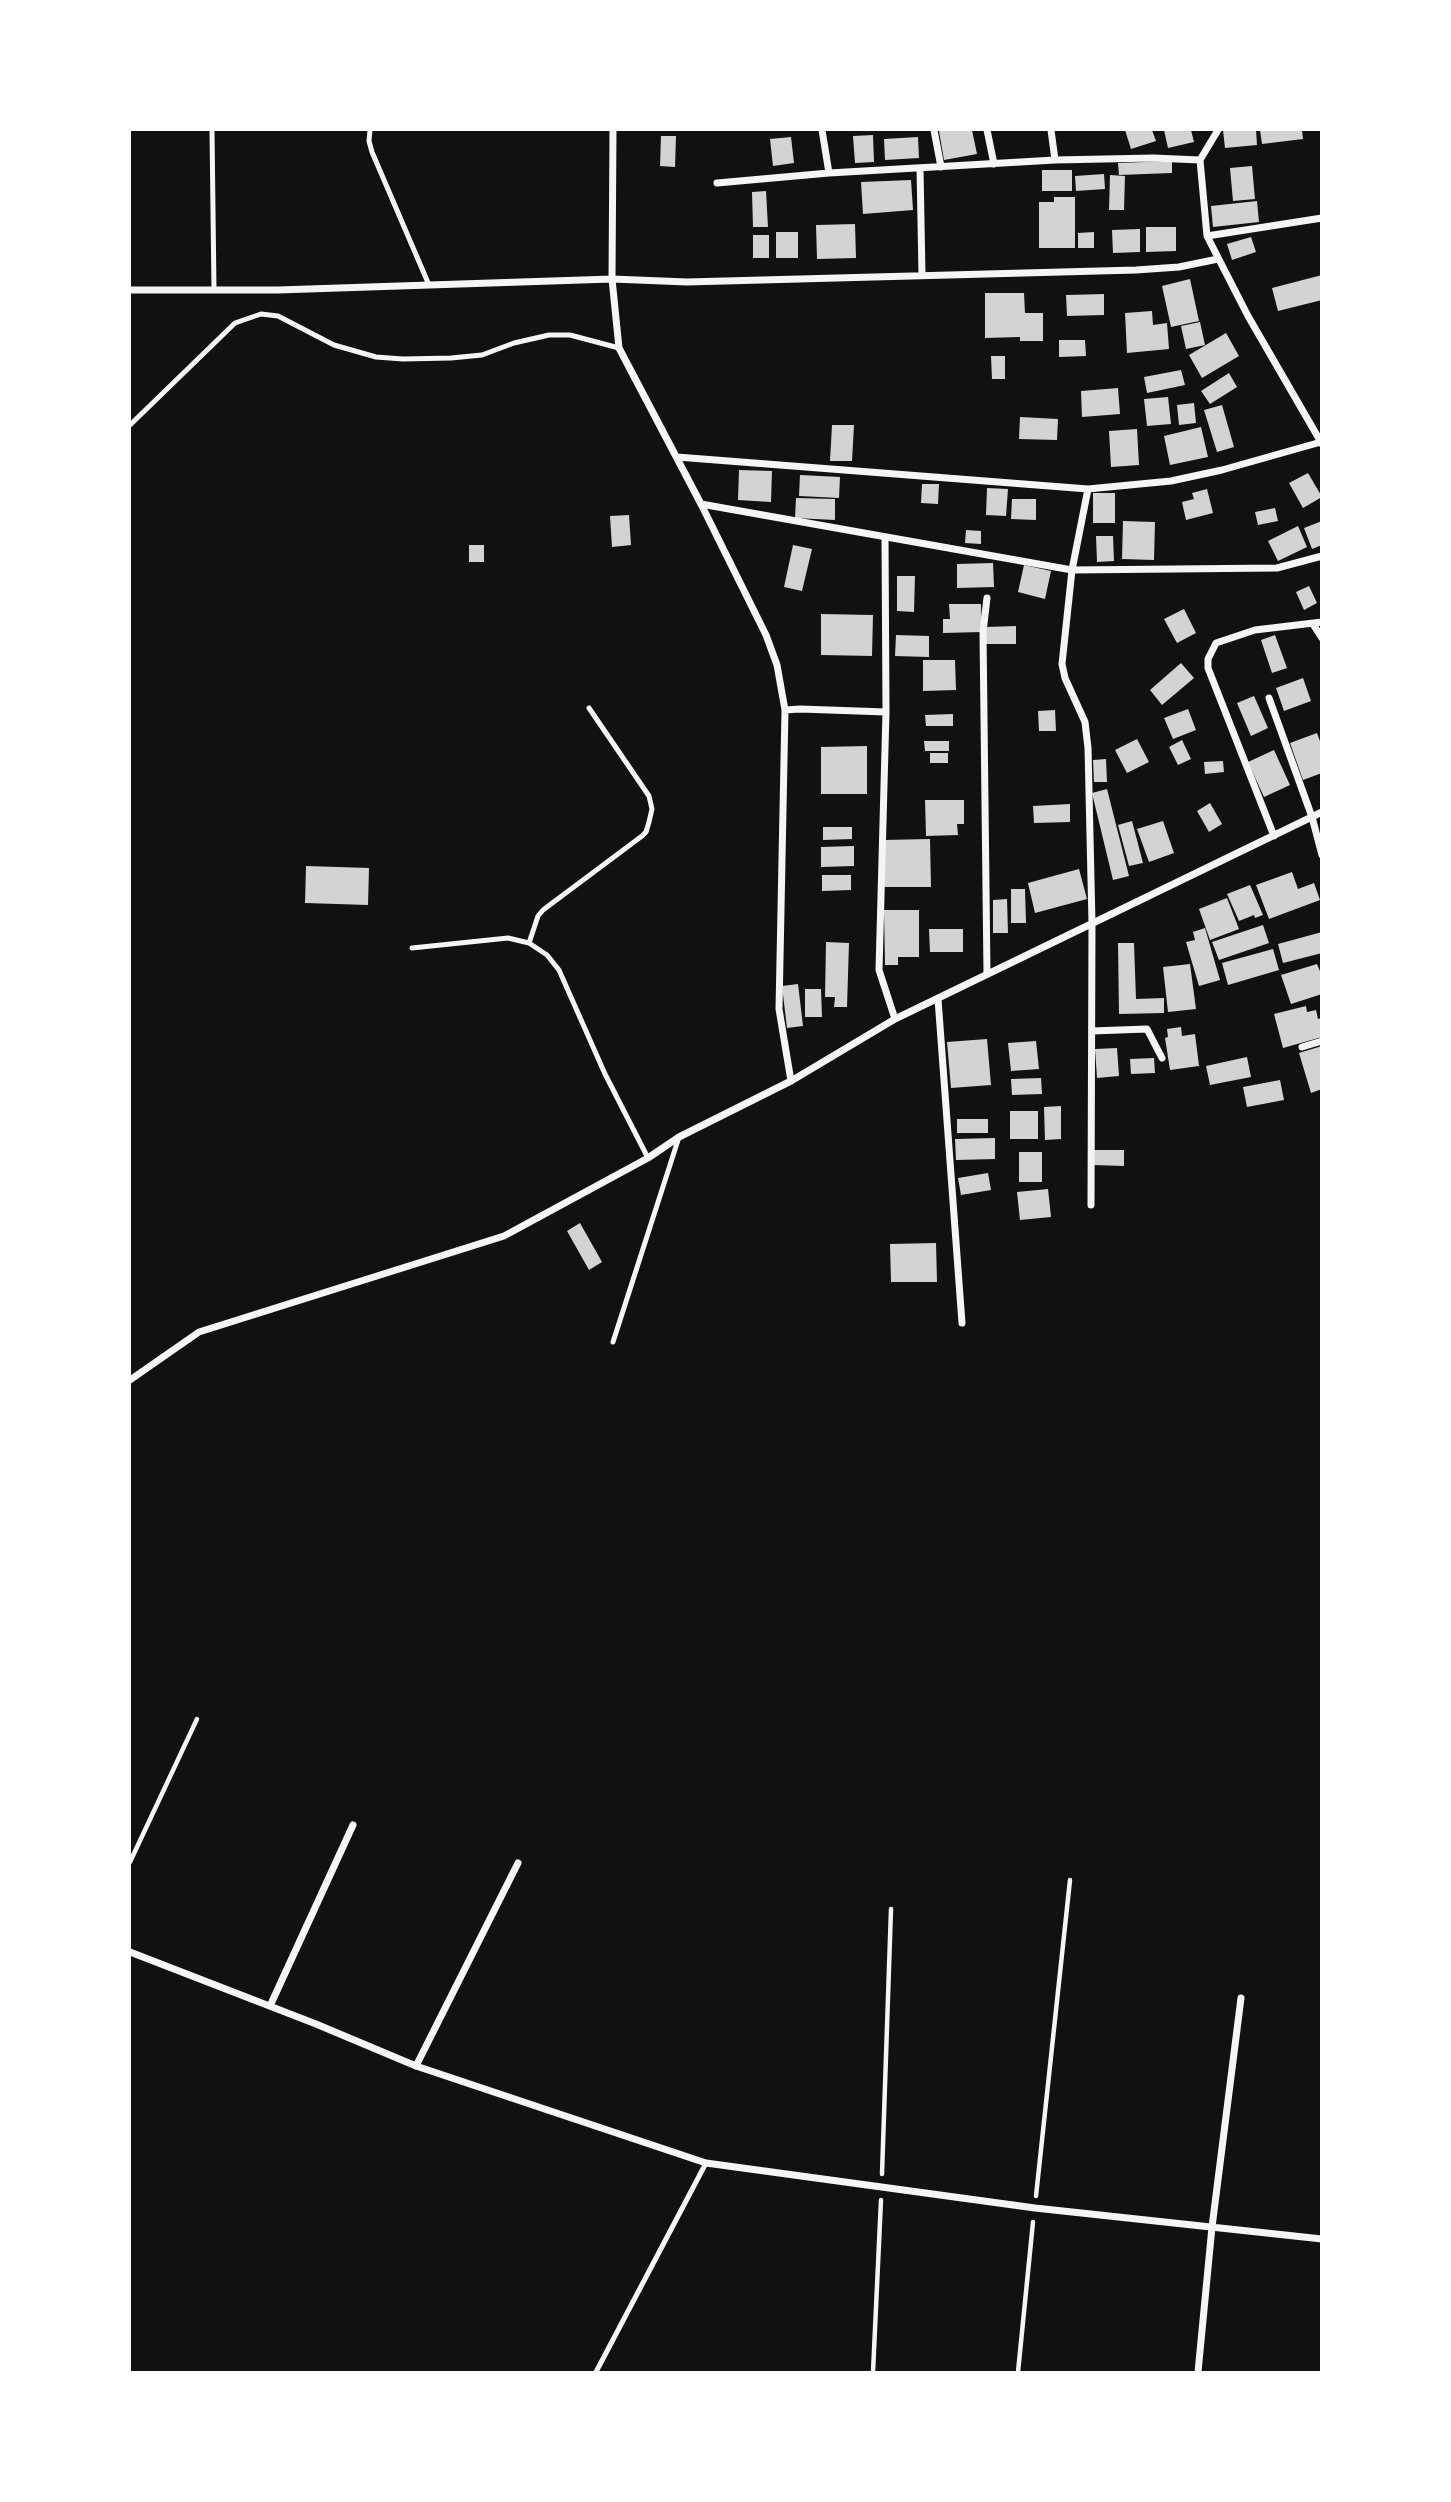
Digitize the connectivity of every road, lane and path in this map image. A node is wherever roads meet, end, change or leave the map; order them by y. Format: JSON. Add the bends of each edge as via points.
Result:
{"nodes":[{"id":1,"x":212,"y":130,"type":"edge"},
{"id":2,"x":370,"y":130,"type":"edge"},
{"id":3,"x":613,"y":130,"type":"edge"},
{"id":4,"x":822,"y":130,"type":"edge"},
{"id":5,"x":934,"y":130,"type":"edge"},
{"id":6,"x":988,"y":130,"type":"edge"},
{"id":7,"x":1051,"y":130,"type":"edge"},
{"id":8,"x":1218,"y":130,"type":"edge"},
{"id":9,"x":1055,"y":160,"type":"junction"},
{"id":10,"x":1200,"y":160,"type":"junction"},
{"id":11,"x":994,"y":164,"type":"junction"},
{"id":12,"x":941,"y":167,"type":"junction"},
{"id":13,"x":920,"y":168,"type":"junction"},
{"id":14,"x":829,"y":173,"type":"junction"},
{"id":15,"x":716,"y":183,"type":"dead end"},
{"id":16,"x":1321,"y":218,"type":"edge"},
{"id":17,"x":1207,"y":236,"type":"junction"},
{"id":18,"x":1218,"y":259,"type":"junction"},
{"id":19,"x":922,"y":275,"type":"junction"},
{"id":20,"x":612,"y":279,"type":"junction"},
{"id":21,"x":429,"y":285,"type":"junction"},
{"id":22,"x":130,"y":290,"type":"edge"},
{"id":23,"x":214,"y":290,"type":"junction"},
{"id":24,"x":619,"y":348,"type":"junction"},
{"id":25,"x":130,"y":425,"type":"edge"},
{"id":26,"x":1321,"y":443,"type":"edge"},
{"id":27,"x":677,"y":457,"type":"junction"},
{"id":28,"x":1088,"y":489,"type":"junction"},
{"id":29,"x":701,"y":504,"type":"junction"},
{"id":30,"x":885,"y":537,"type":"junction"},
{"id":31,"x":1321,"y":556,"type":"edge"},
{"id":32,"x":1072,"y":570,"type":"junction"},
{"id":33,"x":987,"y":598,"type":"dead end"},
{"id":34,"x":1317,"y":623,"type":"edge"},
{"id":35,"x":1321,"y":638,"type":"edge"},
{"id":36,"x":1269,"y":698,"type":"dead end"},
{"id":37,"x":589,"y":708,"type":"dead end"},
{"id":38,"x":785,"y":710,"type":"junction"},
{"id":39,"x":886,"y":712,"type":"junction"},
{"id":40,"x":1321,"y":812,"type":"edge"},
{"id":41,"x":1312,"y":817,"type":"junction"},
{"id":42,"x":1274,"y":836,"type":"junction"},
{"id":43,"x":1321,"y":855,"type":"edge"},
{"id":44,"x":1092,"y":923,"type":"junction"},
{"id":45,"x":529,"y":943,"type":"junction"},
{"id":46,"x":412,"y":948,"type":"dead end"},
{"id":47,"x":987,"y":974,"type":"junction"},
{"id":48,"x":938,"y":999,"type":"junction"},
{"id":49,"x":895,"y":1019,"type":"junction"},
{"id":50,"x":1092,"y":1031,"type":"junction"},
{"id":51,"x":1321,"y":1041,"type":"edge"},
{"id":52,"x":1302,"y":1047,"type":"dead end"},
{"id":53,"x":1162,"y":1058,"type":"dead end"},
{"id":54,"x":791,"y":1081,"type":"junction"},
{"id":55,"x":679,"y":1137,"type":"junction"},
{"id":56,"x":648,"y":1158,"type":"junction"},
{"id":57,"x":1091,"y":1205,"type":"dead end"},
{"id":58,"x":962,"y":1323,"type":"dead end"},
{"id":59,"x":613,"y":1342,"type":"dead end"},
{"id":60,"x":130,"y":1380,"type":"edge"},
{"id":61,"x":198,"y":1718,"type":"dead end"},
{"id":62,"x":353,"y":1825,"type":"dead end"},
{"id":63,"x":130,"y":1862,"type":"edge"},
{"id":64,"x":518,"y":1863,"type":"dead end"},
{"id":65,"x":1070,"y":1881,"type":"dead end"},
{"id":66,"x":891,"y":1909,"type":"dead end"},
{"id":67,"x":130,"y":1952,"type":"edge"},
{"id":68,"x":1241,"y":1998,"type":"dead end"},
{"id":69,"x":270,"y":2007,"type":"junction"},
{"id":70,"x":416,"y":2066,"type":"junction"},
{"id":71,"x":706,"y":2163,"type":"junction"},
{"id":72,"x":881,"y":2188,"type":"junction"},
{"id":73,"x":1035,"y":2208,"type":"junction"},
{"id":74,"x":1212,"y":2227,"type":"junction"},
{"id":75,"x":1321,"y":2239,"type":"edge"},
{"id":76,"x":596,"y":2372,"type":"edge"},
{"id":77,"x":873,"y":2372,"type":"edge"},
{"id":78,"x":1018,"y":2372,"type":"edge"},
{"id":79,"x":1198,"y":2372,"type":"edge"}],
"edges":[{"from":1,"to":23,"type":"lane"},
{"from":2,"to":21,"type":"lane","via":[[372,152]]},
{"from":3,"to":20,"type":"street"},
{"from":4,"to":14,"type":"street"},
{"from":5,"to":12,"type":"street"},
{"from":6,"to":11,"type":"street"},
{"from":7,"to":9,"type":"street"},
{"from":8,"to":10,"type":"street"},
{"from":9,"to":10,"type":"street"},
{"from":9,"to":11,"type":"street"},
{"from":10,"to":17,"type":"street"},
{"from":11,"to":12,"type":"street"},
{"from":12,"to":13,"type":"street"},
{"from":13,"to":14,"type":"street"},
{"from":13,"to":19,"type":"street"},
{"from":14,"to":15,"type":"street"},
{"from":16,"to":17,"type":"street"},
{"from":17,"to":18,"type":"street"},
{"from":18,"to":19,"type":"street","via":[[1136,270]]},
{"from":18,"to":26,"type":"street"},
{"from":19,"to":20,"type":"street","via":[[687,282]]},
{"from":20,"to":21,"type":"street"},
{"from":20,"to":24,"type":"street"},
{"from":21,"to":23,"type":"street"},
{"from":22,"to":23,"type":"street"},
{"from":24,"to":25,"type":"lane","via":[[570,335],[550,335],[482,355],[376,357],[334,345],[278,316],[261,314],[235,323]]},
{"from":24,"to":27,"type":"street"},
{"from":26,"to":28,"type":"street","via":[[1171,481]]},
{"from":27,"to":28,"type":"street"},
{"from":27,"to":29,"type":"street"},
{"from":28,"to":32,"type":"street"},
{"from":29,"to":30,"type":"street"},
{"from":29,"to":38,"type":"street","via":[[773,652]]},
{"from":30,"to":32,"type":"street"},
{"from":30,"to":39,"type":"street"},
{"from":31,"to":32,"type":"street","via":[[1277,568]]},
{"from":32,"to":44,"type":"street","via":[[1062,664],[1087,731]]},
{"from":33,"to":47,"type":"street","via":[[983,632]]},
{"from":34,"to":35,"type":"street"},
{"from":34,"to":42,"type":"street","via":[[1255,630],[1216,643],[1208,659]]},
{"from":36,"to":41,"type":"street"},
{"from":37,"to":45,"type":"lane","via":[[649,796],[649,822],[642,836],[543,910]]},
{"from":38,"to":39,"type":"street"},
{"from":38,"to":54,"type":"street","via":[[779,1009]]},
{"from":39,"to":49,"type":"street","via":[[879,970]]},
{"from":40,"to":41,"type":"street"},
{"from":41,"to":42,"type":"street"},
{"from":41,"to":43,"type":"street"},
{"from":42,"to":44,"type":"street"},
{"from":44,"to":47,"type":"street"},
{"from":44,"to":50,"type":"street"},
{"from":45,"to":46,"type":"lane","via":[[508,939]]},
{"from":45,"to":56,"type":"lane","via":[[559,970]]},
{"from":47,"to":48,"type":"street"},
{"from":48,"to":49,"type":"street"},
{"from":48,"to":58,"type":"street"},
{"from":49,"to":54,"type":"street"},
{"from":50,"to":53,"type":"street","via":[[1147,1030]]},
{"from":50,"to":57,"type":"street"},
{"from":51,"to":52,"type":"street"},
{"from":54,"to":55,"type":"street"},
{"from":55,"to":56,"type":"street"},
{"from":55,"to":59,"type":"lane"},
{"from":56,"to":60,"type":"street","via":[[504,1236],[199,1332]]},
{"from":61,"to":63,"type":"path"},
{"from":62,"to":69,"type":"street"},
{"from":64,"to":70,"type":"street"},
{"from":65,"to":73,"type":"path"},
{"from":66,"to":72,"type":"path"},
{"from":67,"to":69,"type":"street"},
{"from":68,"to":74,"type":"street"},
{"from":69,"to":70,"type":"street"},
{"from":70,"to":71,"type":"street"},
{"from":71,"to":72,"type":"street"},
{"from":71,"to":76,"type":"lane"},
{"from":72,"to":73,"type":"street"},
{"from":72,"to":77,"type":"path"},
{"from":73,"to":74,"type":"street"},
{"from":73,"to":78,"type":"path"},
{"from":74,"to":75,"type":"street"},
{"from":74,"to":79,"type":"street"}]}
